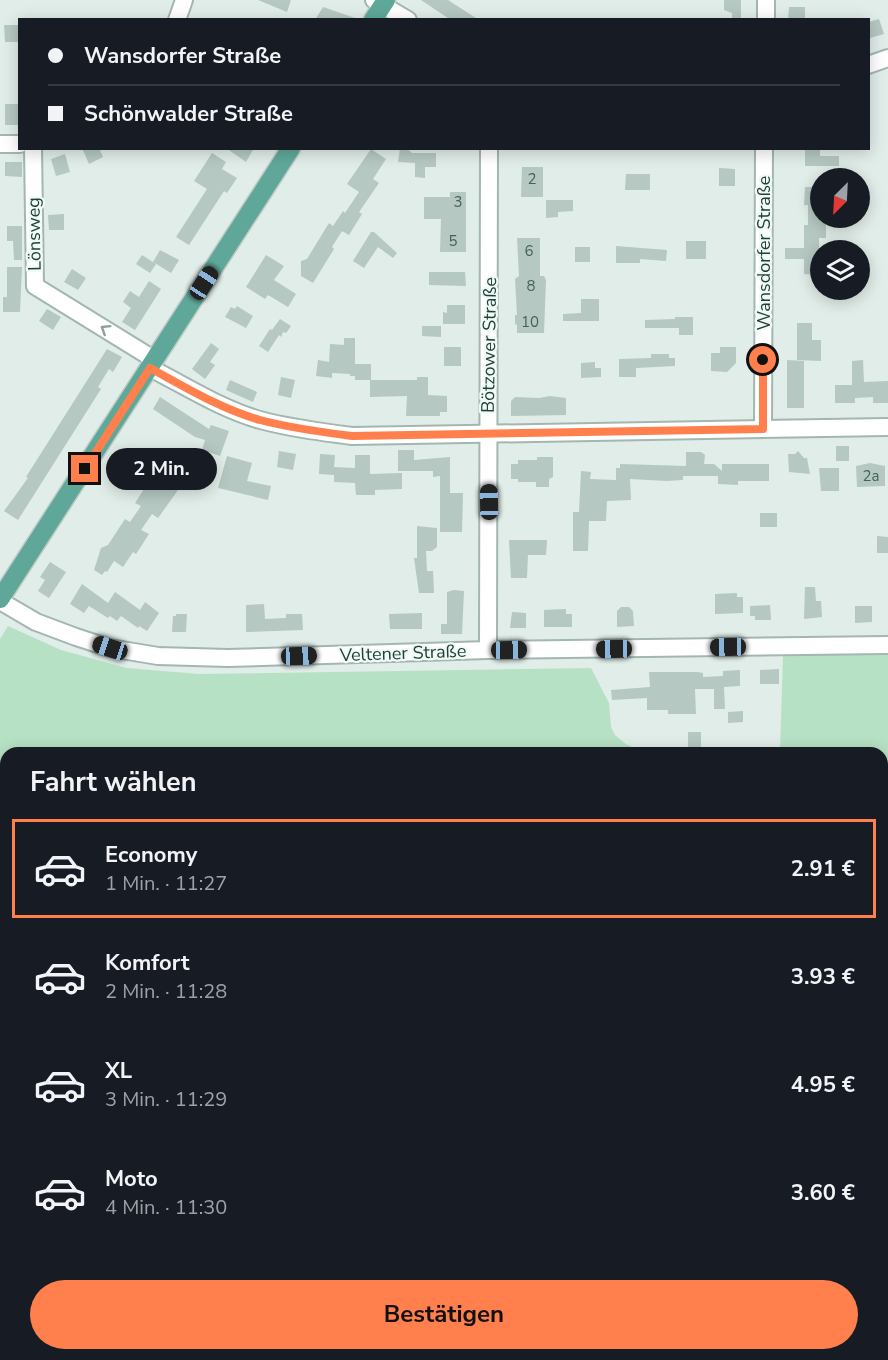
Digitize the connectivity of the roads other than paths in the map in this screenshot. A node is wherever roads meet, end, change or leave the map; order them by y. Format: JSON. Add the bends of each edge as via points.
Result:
{"nodes":[{"id":1,"x":184,"y":0,"type":"edge"},
{"id":2,"x":766,"y":0,"type":"edge"},
{"id":3,"x":379,"y":6,"type":"edge"},
{"id":4,"x":178,"y":18,"type":"edge"},
{"id":5,"x":404,"y":18,"type":"edge"},
{"id":6,"x":766,"y":18,"type":"edge"},
{"id":7,"x":888,"y":58,"type":"edge"},
{"id":8,"x":870,"y":64,"type":"edge"},
{"id":9,"x":0,"y":144,"type":"edge"},
{"id":10,"x":18,"y":144,"type":"edge"},
{"id":11,"x":33,"y":150,"type":"edge"},
{"id":12,"x":290,"y":150,"type":"edge"},
{"id":13,"x":489,"y":150,"type":"edge"},
{"id":14,"x":764,"y":150,"type":"edge"},
{"id":15,"x":153,"y":364,"type":"junction"},
{"id":16,"x":888,"y":427,"type":"edge"},
{"id":17,"x":763,"y":429,"type":"junction"},
{"id":18,"x":488,"y":432,"type":"junction"},
{"id":19,"x":0,"y":600,"type":"edge"},
{"id":20,"x":888,"y":645,"type":"edge"},
{"id":21,"x":488,"y":650,"type":"junction"}],
"edges":[{"from":1,"to":4,"type":"street"},
{"from":2,"to":6,"type":"street"},
{"from":3,"to":5,"type":"street"},
{"from":7,"to":8,"type":"street"},
{"from":9,"to":10,"type":"street"},
{"from":15,"to":11,"type":"street","name":"Lönsweg","one_way":true,"via":[[34,286]]},
{"from":12,"to":15,"type":"main road"},
{"from":13,"to":18,"type":"street","name":"Bötzower Straße"},
{"from":14,"to":17,"type":"street","name":"Wansdorfer Straße"},
{"from":15,"to":18,"type":"street","name":"Lönsweg","via":[[208,399],[258,419],[314,432],[352,436]]},
{"from":15,"to":19,"type":"main road"},
{"from":16,"to":17,"type":"street","name":"Lönsweg"},
{"from":17,"to":18,"type":"street","name":"Lönsweg"},
{"from":18,"to":21,"type":"street","name":"Bötzower Straße"},
{"from":19,"to":21,"type":"street","name":"Veltener Straße","via":[[36,622],[76,637],[110,648],[158,656],[228,658]]},
{"from":20,"to":21,"type":"street","name":"Veltener Straße"}]}
